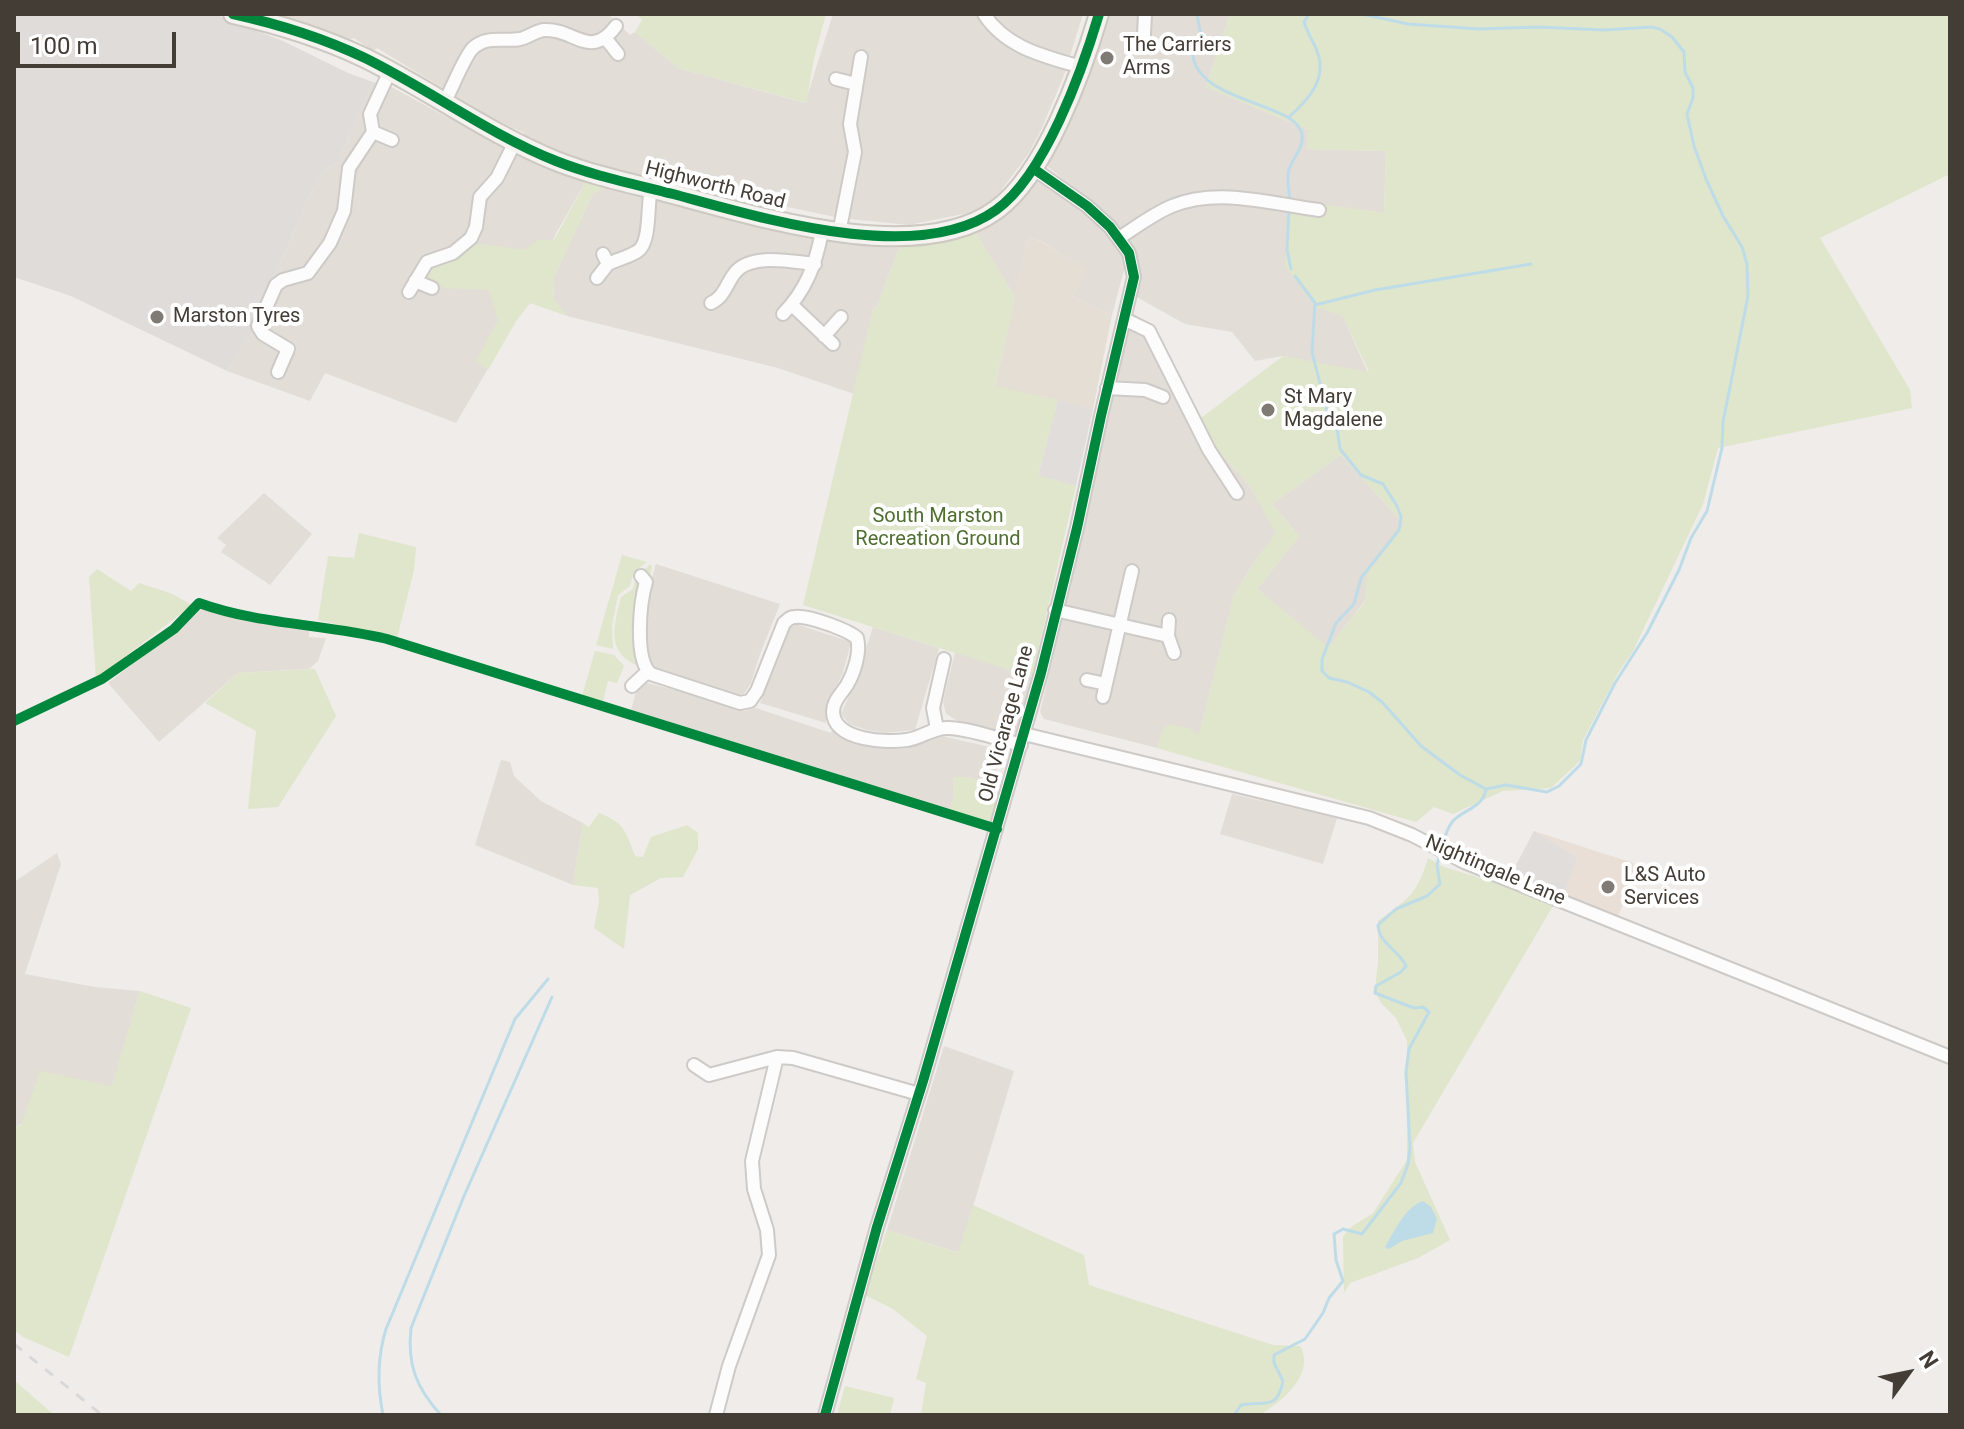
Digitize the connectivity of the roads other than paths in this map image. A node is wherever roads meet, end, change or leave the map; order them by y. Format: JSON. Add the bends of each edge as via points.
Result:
{"nodes":[{"id":1,"x":233,"y":14,"type":"edge"},
{"id":2,"x":984,"y":14,"type":"edge"},
{"id":3,"x":1099,"y":14,"type":"edge"},
{"id":4,"x":1145,"y":14,"type":"edge"},
{"id":5,"x":616,"y":26,"type":"dead end"},
{"id":6,"x":1144,"y":35,"type":"dead end"},
{"id":7,"x":606,"y":39,"type":"junction"},
{"id":8,"x":618,"y":54,"type":"dead end"},
{"id":9,"x":861,"y":57,"type":"dead end"},
{"id":10,"x":1081,"y":67,"type":"junction"},
{"id":11,"x":390,"y":71,"type":"junction"},
{"id":12,"x":836,"y":79,"type":"dead end"},
{"id":13,"x":856,"y":84,"type":"junction"},
{"id":14,"x":444,"y":103,"type":"junction"},
{"id":15,"x":373,"y":132,"type":"junction"},
{"id":16,"x":392,"y":140,"type":"dead end"},
{"id":17,"x":515,"y":142,"type":"junction"},
{"id":18,"x":1034,"y":169,"type":"junction"},
{"id":19,"x":651,"y":188,"type":"junction"},
{"id":20,"x":1319,"y":210,"type":"dead end"},
{"id":21,"x":831,"y":232,"type":"junction"},
{"id":22,"x":1119,"y":238,"type":"junction"},
{"id":23,"x":815,"y":264,"type":"junction"},
{"id":24,"x":597,"y":278,"type":"dead end"},
{"id":25,"x":432,"y":288,"type":"dead end"},
{"id":26,"x":720,"y":303,"type":"dead end"},
{"id":27,"x":841,"y":317,"type":"dead end"},
{"id":28,"x":1124,"y":319,"type":"junction"},
{"id":29,"x":278,"y":372,"type":"dead end"},
{"id":30,"x":1107,"y":388,"type":"junction"},
{"id":31,"x":1163,"y":397,"type":"dead end"},
{"id":32,"x":1237,"y":493,"type":"dead end"},
{"id":33,"x":1132,"y":571,"type":"dead end"},
{"id":34,"x":641,"y":576,"type":"dead end"},
{"id":35,"x":1055,"y":610,"type":"junction"},
{"id":36,"x":1169,"y":620,"type":"dead end"},
{"id":37,"x":1120,"y":626,"type":"junction"},
{"id":38,"x":1168,"y":636,"type":"junction"},
{"id":39,"x":1174,"y":653,"type":"dead end"},
{"id":40,"x":944,"y":659,"type":"dead end"},
{"id":41,"x":647,"y":672,"type":"junction"},
{"id":42,"x":1087,"y":680,"type":"dead end"},
{"id":43,"x":632,"y":686,"type":"dead end"},
{"id":44,"x":937,"y":729,"type":"junction"},
{"id":45,"x":1023,"y":740,"type":"junction"},
{"id":46,"x":777,"y":1057,"type":"junction"},
{"id":47,"x":1950,"y":1057,"type":"edge"},
{"id":48,"x":694,"y":1065,"type":"dead end"},
{"id":49,"x":919,"y":1094,"type":"junction"},
{"id":50,"x":716,"y":1415,"type":"edge"},
{"id":51,"x":825,"y":1415,"type":"edge"}],
"edges":[{"from":1,"to":11,"type":"street","name":"Highworth Road","via":[[321,39]]},
{"from":2,"to":10,"type":"street","via":[[1013,43]]},
{"from":3,"to":10,"type":"street","name":"Highworth Road"},
{"from":4,"to":6,"type":"street"},
{"from":5,"to":7,"type":"street"},
{"from":7,"to":8,"type":"street"},
{"from":7,"to":14,"type":"street","via":[[584,42],[545,30],[521,39],[481,42],[467,56]]},
{"from":9,"to":13,"type":"street"},
{"from":10,"to":18,"type":"street","name":"Highworth Road"},
{"from":11,"to":14,"type":"street","name":"Highworth Road"},
{"from":11,"to":15,"type":"street","via":[[370,114]]},
{"from":12,"to":13,"type":"street"},
{"from":13,"to":21,"type":"street","via":[[850,124],[855,152]]},
{"from":14,"to":17,"type":"street","name":"Highworth Road"},
{"from":15,"to":16,"type":"street"},
{"from":15,"to":29,"type":"street","via":[[349,168],[339,224],[318,262],[303,275],[279,282],[271,293],[258,326],[288,349]]},
{"from":17,"to":19,"type":"street","name":"Highworth Road","via":[[577,169]]},
{"from":17,"to":25,"type":"street","via":[[497,178],[480,197],[471,238],[453,253],[427,262],[412,287]]},
{"from":18,"to":21,"type":"street","name":"Highworth Road","via":[[997,209],[960,227],[909,235]]},
{"from":18,"to":22,"type":"street","name":"Old Vicarage Lane","via":[[1087,206]]},
{"from":19,"to":21,"type":"street","name":"Highworth Road"},
{"from":19,"to":24,"type":"street","via":[[647,241],[633,254],[605,259]]},
{"from":20,"to":22,"type":"street","via":[[1194,199],[1164,210]]},
{"from":21,"to":23,"type":"street"},
{"from":22,"to":28,"type":"street","name":"Old Vicarage Lane","via":[[1134,268]]},
{"from":23,"to":26,"type":"street","via":[[745,264]]},
{"from":23,"to":27,"type":"street","via":[[788,309],[828,340]]},
{"from":28,"to":30,"type":"street","name":"Old Vicarage Lane"},
{"from":28,"to":32,"type":"street","via":[[1149,331],[1209,450]]},
{"from":30,"to":31,"type":"street","via":[[1145,390]]},
{"from":30,"to":35,"type":"street","name":"Old Vicarage Lane"},
{"from":33,"to":37,"type":"street"},
{"from":34,"to":41,"type":"street","via":[[646,582],[640,618]]},
{"from":35,"to":37,"type":"street"},
{"from":35,"to":45,"type":"street","name":"Old Vicarage Lane"},
{"from":36,"to":38,"type":"street"},
{"from":37,"to":38,"type":"street"},
{"from":37,"to":42,"type":"street","via":[[1105,691]]},
{"from":38,"to":39,"type":"street"},
{"from":40,"to":44,"type":"street","via":[[933,708]]},
{"from":41,"to":43,"type":"street"},
{"from":41,"to":44,"type":"street","via":[[740,703],[750,701],[784,623],[805,617],[849,632],[859,642],[849,681],[833,709],[840,727],[863,737],[900,741]]},
{"from":44,"to":45,"type":"street","name":"Nightingale Lane"},
{"from":45,"to":47,"type":"street","name":"Nightingale Lane","via":[[1369,818],[1447,855]]},
{"from":45,"to":49,"type":"street","name":"Old Vicarage Lane"},
{"from":46,"to":48,"type":"street","via":[[709,1075]]},
{"from":46,"to":49,"type":"street"},
{"from":46,"to":50,"type":"street","via":[[752,1161],[769,1255]]},
{"from":49,"to":51,"type":"street","name":"Old Vicarage Lane"}]}
